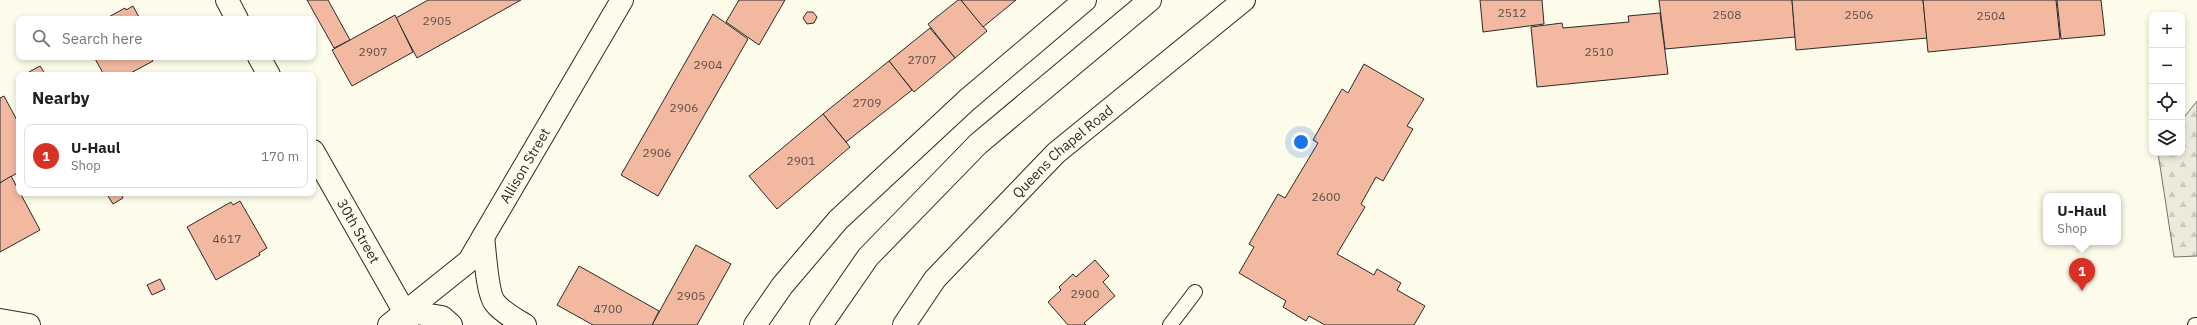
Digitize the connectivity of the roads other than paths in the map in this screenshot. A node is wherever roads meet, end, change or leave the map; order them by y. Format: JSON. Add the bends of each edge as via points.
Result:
{"nodes":[{"id":1,"x":227,"y":0,"type":"edge"},
{"id":2,"x":622,"y":0,"type":"edge"},
{"id":3,"x":1085,"y":0,"type":"edge"},
{"id":4,"x":1150,"y":0,"type":"edge"},
{"id":5,"x":1244,"y":0,"type":"edge"},
{"id":6,"x":235,"y":16,"type":"edge"},
{"id":7,"x":261,"y":60,"type":"edge"},
{"id":8,"x":267,"y":72,"type":"edge"},
{"id":9,"x":316,"y":157,"type":"edge"},
{"id":10,"x":483,"y":237,"type":"junction"},
{"id":11,"x":1195,"y":292,"type":"dead end"},
{"id":12,"x":0,"y":320,"type":"edge"},
{"id":13,"x":400,"y":320,"type":"edge"},
{"id":14,"x":29,"y":325,"type":"edge"},
{"id":15,"x":451,"y":325,"type":"edge"},
{"id":16,"x":525,"y":325,"type":"edge"},
{"id":17,"x":755,"y":325,"type":"edge"},
{"id":18,"x":821,"y":325,"type":"edge"},
{"id":19,"x":904,"y":325,"type":"edge"},
{"id":20,"x":1170,"y":325,"type":"edge"}],
"edges":[{"from":1,"to":6,"type":"street"},
{"from":2,"to":10,"type":"street","name":"Allison Street"},
{"from":3,"to":17,"type":"street","via":[[967,100],[838,220],[782,286]]},
{"from":4,"to":18,"type":"street","via":[[978,144],[868,257]]},
{"from":5,"to":19,"type":"street","name":"Queens Chapel Road","via":[[1056,153],[936,279]]},
{"from":7,"to":8,"type":"street"},
{"from":9,"to":13,"type":"street","name":"30th Street"},
{"from":10,"to":13,"type":"street","name":"Allison Street","via":[[469,261]]},
{"from":10,"to":16,"type":"street","via":[[494,302]]},
{"from":11,"to":20,"type":"lane"},
{"from":12,"to":14,"type":"street"},
{"from":13,"to":15,"type":"street","via":[[442,317]]}]}
